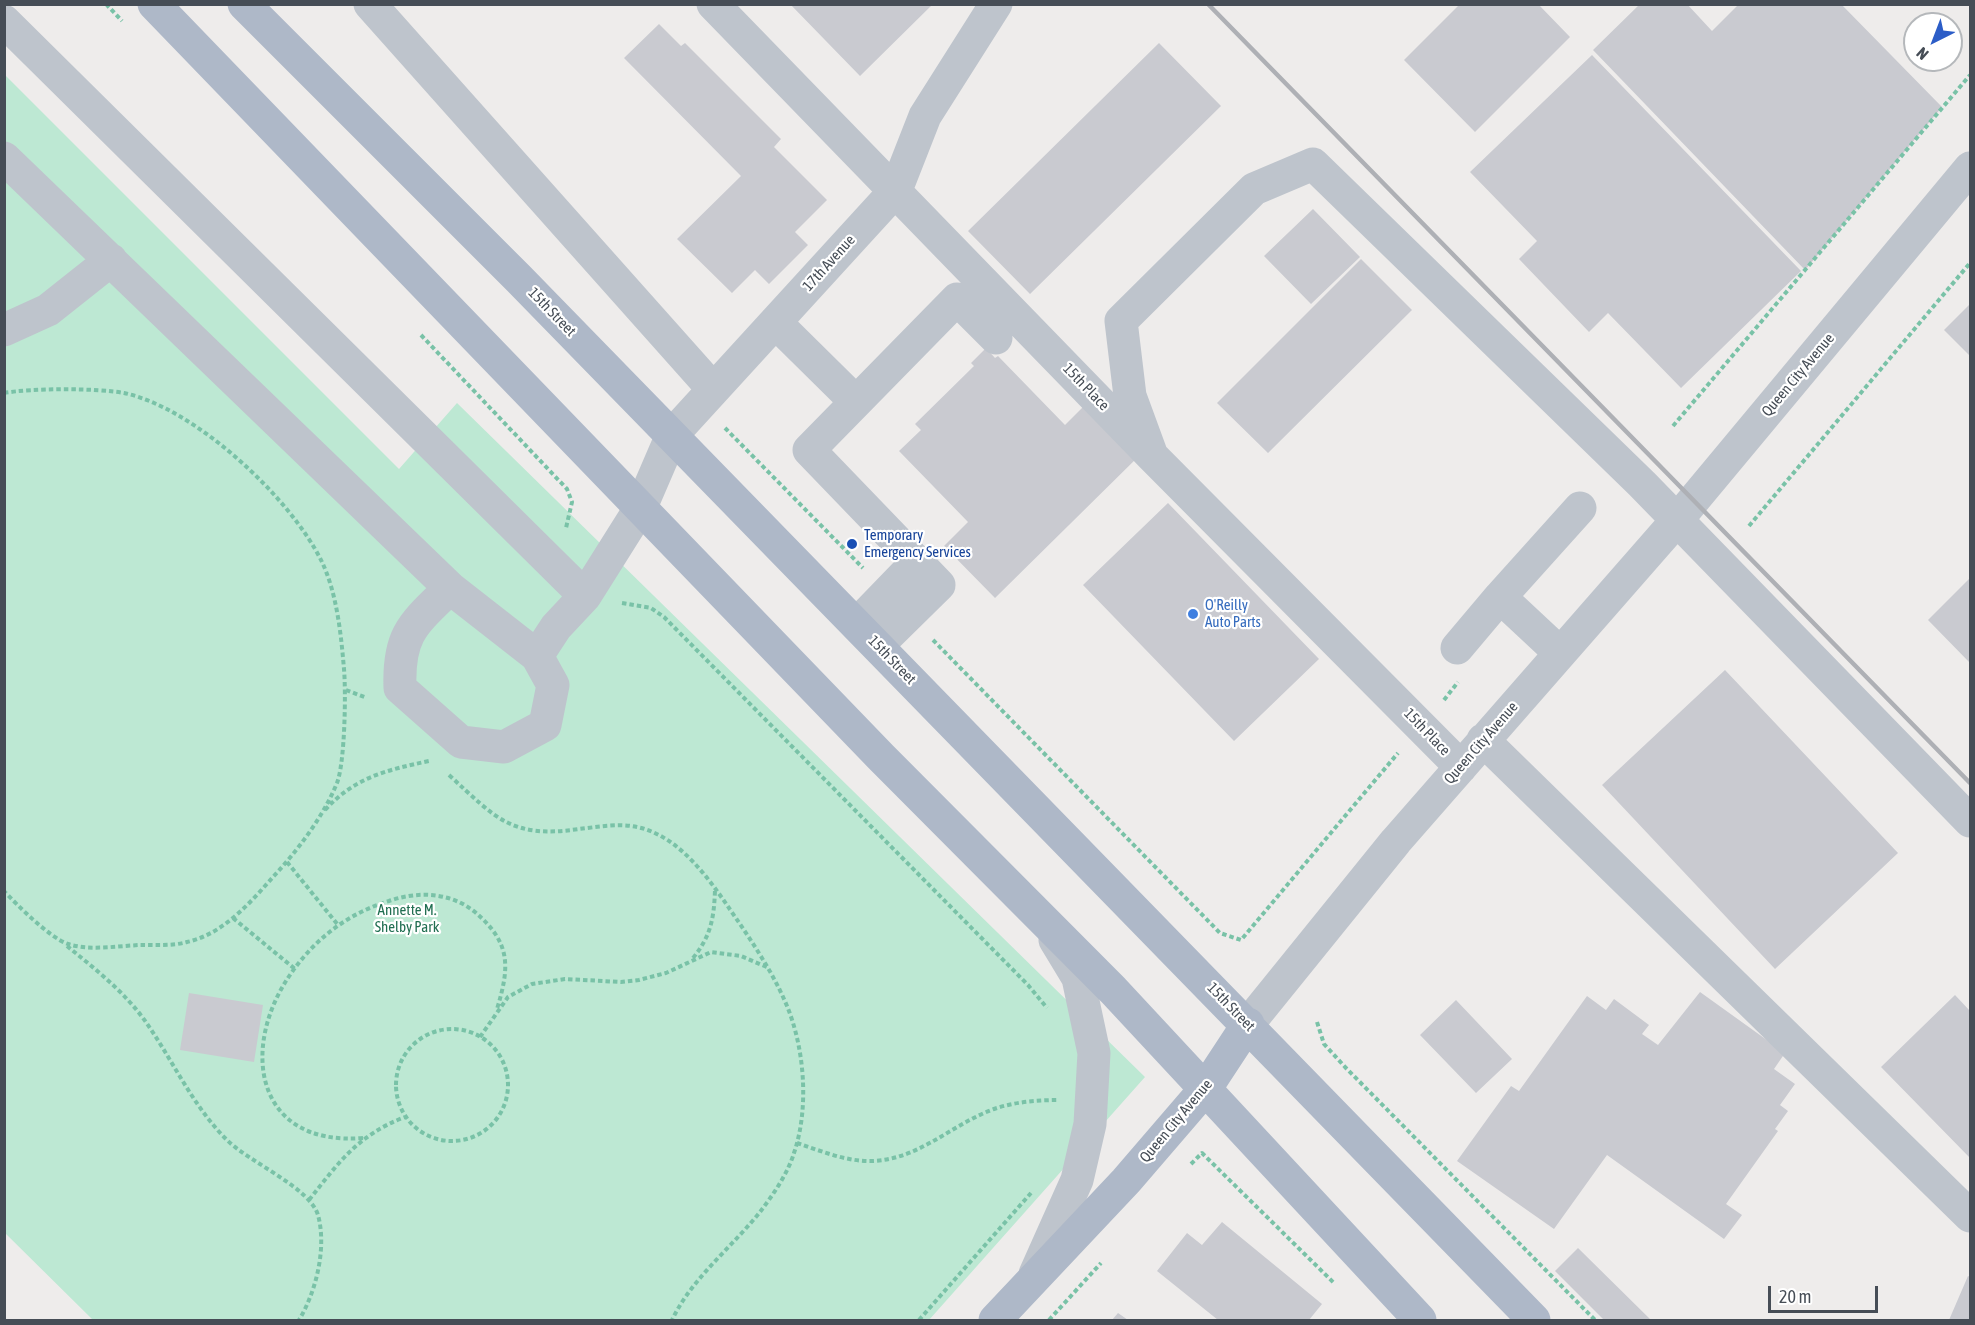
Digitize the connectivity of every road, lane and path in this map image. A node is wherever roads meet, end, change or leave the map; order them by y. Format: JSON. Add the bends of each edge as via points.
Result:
{"nodes":[{"id":1,"x":106,"y":4,"type":"edge"},
{"id":2,"x":154,"y":4,"type":"edge"},
{"id":3,"x":244,"y":4,"type":"edge"},
{"id":4,"x":370,"y":4,"type":"edge"},
{"id":5,"x":713,"y":4,"type":"edge"},
{"id":6,"x":996,"y":4,"type":"edge"},
{"id":7,"x":4,"y":21,"type":"edge"},
{"id":8,"x":122,"y":22,"type":"dead end"},
{"id":9,"x":1971,"y":75,"type":"edge"},
{"id":10,"x":4,"y":158,"type":"edge"},
{"id":11,"x":1971,"y":168,"type":"edge"},
{"id":12,"x":896,"y":190,"type":"junction"},
{"id":13,"x":111,"y":260,"type":"junction"},
{"id":14,"x":1971,"y":263,"type":"edge"},
{"id":15,"x":775,"y":322,"type":"junction"},
{"id":16,"x":4,"y":330,"type":"edge"},
{"id":17,"x":419,"y":334,"type":"dead end"},
{"id":18,"x":996,"y":338,"type":"dead end"},
{"id":19,"x":4,"y":393,"type":"edge"},
{"id":20,"x":707,"y":396,"type":"junction"},
{"id":21,"x":856,"y":402,"type":"junction"},
{"id":22,"x":1674,"y":426,"type":"dead end"},
{"id":23,"x":672,"y":435,"type":"junction"},
{"id":24,"x":1152,"y":456,"type":"junction"},
{"id":25,"x":641,"y":507,"type":"junction"},
{"id":26,"x":1580,"y":508,"type":"dead end"},
{"id":27,"x":1677,"y":520,"type":"junction"},
{"id":28,"x":1749,"y":526,"type":"dead end"},
{"id":29,"x":565,"y":532,"type":"dead end"},
{"id":30,"x":450,"y":588,"type":"junction"},
{"id":31,"x":590,"y":588,"type":"junction"},
{"id":32,"x":1500,"y":597,"type":"junction"},
{"id":33,"x":898,"y":604,"type":"junction"},
{"id":34,"x":867,"y":635,"type":"junction"},
{"id":35,"x":1560,"y":653,"type":"junction"},
{"id":36,"x":537,"y":656,"type":"junction"},
{"id":37,"x":1461,"y":661,"type":"joint"},
{"id":38,"x":346,"y":690,"type":"junction"},
{"id":39,"x":375,"y":705,"type":"dead end"},
{"id":40,"x":1421,"y":726,"type":"junction"},
{"id":41,"x":1483,"y":740,"type":"junction"},
{"id":42,"x":426,"y":754,"type":"dead end"},
{"id":43,"x":1461,"y":767,"type":"junction"},
{"id":44,"x":441,"y":768,"type":"dead end"},
{"id":45,"x":322,"y":813,"type":"junction"},
{"id":46,"x":1971,"y":820,"type":"edge"},
{"id":47,"x":287,"y":862,"type":"junction"},
{"id":48,"x":715,"y":890,"type":"junction"},
{"id":49,"x":4,"y":891,"type":"edge"},
{"id":50,"x":1040,"y":915,"type":"junction"},
{"id":51,"x":232,"y":918,"type":"junction"},
{"id":52,"x":338,"y":925,"type":"junction"},
{"id":53,"x":65,"y":944,"type":"junction"},
{"id":54,"x":690,"y":961,"type":"junction"},
{"id":55,"x":769,"y":968,"type":"junction"},
{"id":56,"x":295,"y":969,"type":"junction"},
{"id":57,"x":497,"y":1009,"type":"junction"},
{"id":58,"x":1048,"y":1011,"type":"dead end"},
{"id":59,"x":1317,"y":1022,"type":"dead end"},
{"id":60,"x":1248,"y":1024,"type":"junction"},
{"id":61,"x":480,"y":1037,"type":"junction"},
{"id":62,"x":1206,"y":1089,"type":"junction"},
{"id":63,"x":1063,"y":1100,"type":"dead end"},
{"id":64,"x":405,"y":1117,"type":"junction"},
{"id":65,"x":363,"y":1138,"type":"junction"},
{"id":66,"x":797,"y":1143,"type":"junction"},
{"id":67,"x":1182,"y":1173,"type":"dead end"},
{"id":68,"x":1038,"y":1184,"type":"dead end"},
{"id":69,"x":309,"y":1200,"type":"junction"},
{"id":70,"x":1971,"y":1216,"type":"edge"},
{"id":71,"x":1104,"y":1260,"type":"dead end"},
{"id":72,"x":1033,"y":1280,"type":"junction"},
{"id":73,"x":1337,"y":1287,"type":"dead end"},
{"id":74,"x":1523,"y":1316,"type":"edge"},
{"id":75,"x":299,"y":1320,"type":"edge"},
{"id":76,"x":672,"y":1320,"type":"edge"},
{"id":77,"x":919,"y":1320,"type":"edge"},
{"id":78,"x":995,"y":1320,"type":"edge"},
{"id":79,"x":1050,"y":1320,"type":"edge"},
{"id":80,"x":1420,"y":1320,"type":"edge"},
{"id":81,"x":1595,"y":1320,"type":"edge"}],
"edges":[{"from":1,"to":8,"type":"path"},
{"from":2,"to":25,"type":"main road"},
{"from":3,"to":23,"type":"main road","name":"15th Street"},
{"from":4,"to":20,"type":"street"},
{"from":5,"to":12,"type":"street","name":"15th Place"},
{"from":6,"to":12,"type":"street","name":"17th Avenue","via":[[925,116]]},
{"from":7,"to":31,"type":"street"},
{"from":9,"to":22,"type":"path"},
{"from":10,"to":13,"type":"street"},
{"from":11,"to":27,"type":"street","name":"Queen City Avenue"},
{"from":12,"to":15,"type":"street","name":"17th Avenue"},
{"from":12,"to":24,"type":"street","name":"15th Place"},
{"from":13,"to":16,"type":"street","via":[[48,310]]},
{"from":13,"to":30,"type":"street"},
{"from":14,"to":28,"type":"path"},
{"from":15,"to":20,"type":"street","name":"17th Avenue"},
{"from":15,"to":21,"type":"street"},
{"from":17,"to":29,"type":"path","via":[[567,489],[572,502]]},
{"from":18,"to":21,"type":"street","via":[[957,299]]},
{"from":19,"to":38,"type":"path","via":[[124,393],[180,417],[251,471],[300,526],[322,562],[333,596]]},
{"from":20,"to":23,"type":"street","name":"17th Avenue"},
{"from":20,"to":33,"type":"path"},
{"from":21,"to":33,"type":"street","via":[[809,450],[928,573]]},
{"from":23,"to":25,"type":"street","name":"17th Avenue"},
{"from":23,"to":34,"type":"main road","name":"15th Street"},
{"from":24,"to":27,"type":"street","via":[[1130,396],[1121,321],[1254,189],[1313,164]]},
{"from":24,"to":40,"type":"street","name":"15th Place"},
{"from":25,"to":31,"type":"street","name":"17th Avenue"},
{"from":25,"to":50,"type":"main road","via":[[881,757]]},
{"from":26,"to":32,"type":"street"},
{"from":27,"to":35,"type":"street","name":"Queen City Avenue"},
{"from":27,"to":46,"type":"street"},
{"from":30,"to":36,"type":"street"},
{"from":30,"to":36,"type":"street","via":[[408,634],[399,659],[400,688],[461,742],[504,747],[544,725],[553,685]]},
{"from":31,"to":36,"type":"street","name":"17th Avenue"},
{"from":31,"to":58,"type":"path","via":[[615,604],[639,604],[664,617],[1028,985]]},
{"from":32,"to":35,"type":"street"},
{"from":32,"to":37,"type":"street"},
{"from":33,"to":34,"type":"street"},
{"from":33,"to":40,"type":"path","via":[[1220,933],[1241,940]]},
{"from":34,"to":60,"type":"main road","name":"15th Street"},
{"from":35,"to":41,"type":"street","name":"Queen City Avenue"},
{"from":37,"to":40,"type":"path"},
{"from":38,"to":39,"type":"path","via":[[357,692]]},
{"from":38,"to":45,"type":"path","via":[[338,780]]},
{"from":40,"to":43,"type":"street","name":"15th Place"},
{"from":41,"to":43,"type":"street","name":"Queen City Avenue"},
{"from":41,"to":70,"type":"street"},
{"from":42,"to":45,"type":"path","via":[[433,761],[403,766],[352,785]]},
{"from":43,"to":60,"type":"street","name":"Queen City Avenue"},
{"from":44,"to":48,"type":"path","via":[[485,808],[520,830],[553,833],[617,825],[637,826],[655,834],[690,858]]},
{"from":45,"to":47,"type":"path"},
{"from":47,"to":51,"type":"path"},
{"from":47,"to":52,"type":"path"},
{"from":48,"to":54,"type":"path","via":[[712,928],[705,944]]},
{"from":48,"to":55,"type":"path"},
{"from":49,"to":53,"type":"path"},
{"from":50,"to":62,"type":"main road"},
{"from":50,"to":72,"type":"street","via":[[1078,978],[1094,1053],[1090,1124],[1077,1180]]},
{"from":51,"to":53,"type":"path","via":[[205,937],[185,943],[85,948]]},
{"from":51,"to":56,"type":"path"},
{"from":52,"to":56,"type":"path"},
{"from":52,"to":57,"type":"path","via":[[373,905],[400,897],[444,897],[469,908],[489,925],[502,944],[505,983]]},
{"from":53,"to":69,"type":"path","via":[[119,990],[143,1018],[204,1113],[228,1141]]},
{"from":54,"to":55,"type":"path","via":[[711,952],[723,952]]},
{"from":54,"to":57,"type":"path","via":[[666,974],[639,980],[566,979],[532,984],[508,997]]},
{"from":55,"to":66,"type":"path","via":[[788,1008],[802,1071]]},
{"from":56,"to":65,"type":"path","via":[[272,1009],[264,1041],[263,1067],[269,1097],[280,1113],[319,1136]]},
{"from":57,"to":61,"type":"path"},
{"from":59,"to":81,"type":"path","via":[[1324,1044],[1345,1067]]},
{"from":60,"to":62,"type":"main road","name":"Queen City Avenue"},
{"from":60,"to":74,"type":"main road","name":"15th Street"},
{"from":61,"to":64,"type":"path","via":[[457,1029],[439,1030],[408,1049],[395,1082]]},
{"from":61,"to":64,"type":"path","via":[[502,1058],[508,1076],[508,1096],[502,1114],[489,1128],[473,1138],[435,1140],[418,1131]]},
{"from":62,"to":72,"type":"main road","name":"Queen City Avenue"},
{"from":62,"to":80,"type":"main road"},
{"from":63,"to":66,"type":"path","via":[[994,1109],[940,1139],[872,1161]]},
{"from":64,"to":65,"type":"path"},
{"from":65,"to":69,"type":"path"},
{"from":66,"to":76,"type":"path","via":[[761,1210],[686,1297]]},
{"from":67,"to":73,"type":"path","via":[[1202,1153]]},
{"from":68,"to":77,"type":"path"},
{"from":69,"to":75,"type":"path","via":[[318,1215],[320,1255],[313,1292]]},
{"from":71,"to":79,"type":"path"},
{"from":72,"to":78,"type":"main road","name":"Queen City Avenue"}]}
